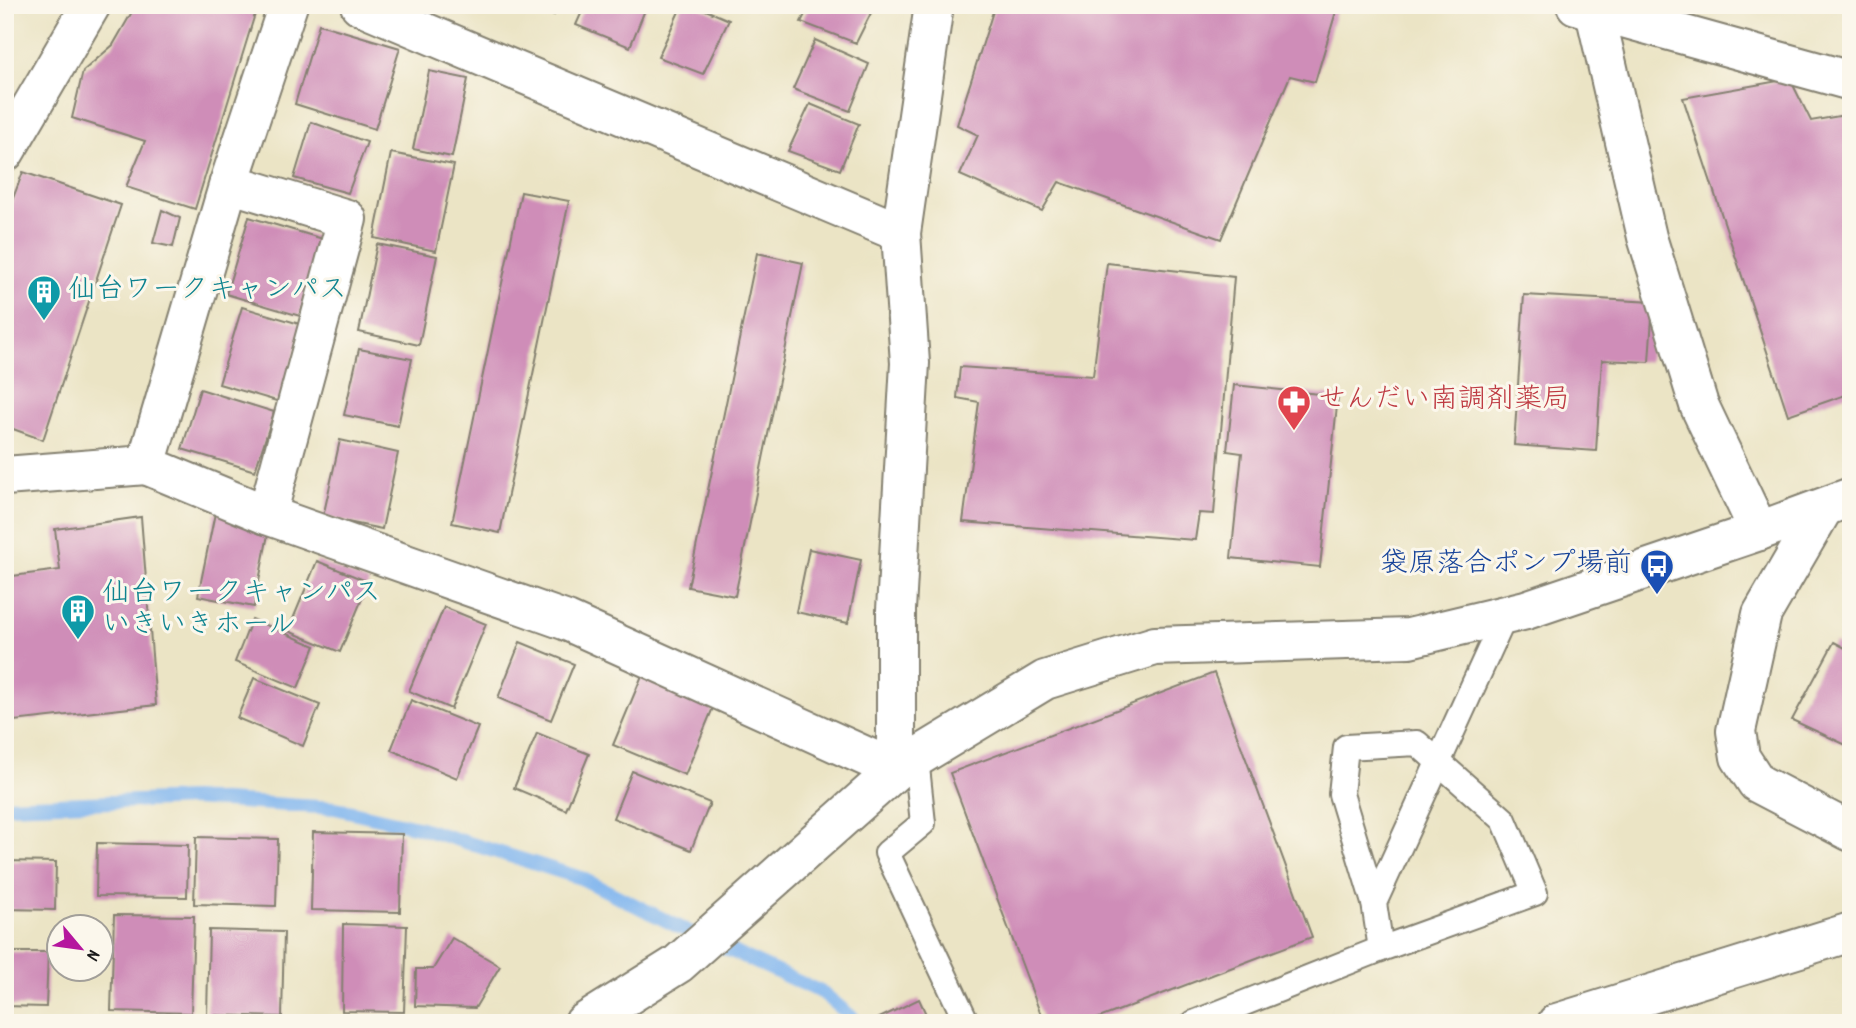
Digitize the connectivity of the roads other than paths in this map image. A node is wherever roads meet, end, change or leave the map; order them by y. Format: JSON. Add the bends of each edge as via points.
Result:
{"nodes":[{"id":1,"x":91,"y":5,"type":"edge"},
{"id":2,"x":288,"y":5,"type":"edge"},
{"id":3,"x":360,"y":5,"type":"edge"},
{"id":4,"x":934,"y":5,"type":"edge"},
{"id":5,"x":1585,"y":9,"type":"edge"},
{"id":6,"x":1851,"y":81,"type":"edge"},
{"id":7,"x":5,"y":152,"type":"edge"},
{"id":8,"x":229,"y":183,"type":"junction"},
{"id":9,"x":901,"y":233,"type":"junction"},
{"id":10,"x":146,"y":466,"type":"junction"},
{"id":11,"x":5,"y":475,"type":"edge"},
{"id":12,"x":1837,"y":503,"type":"edge"},
{"id":13,"x":267,"y":515,"type":"junction"},
{"id":14,"x":1759,"y":531,"type":"junction"},
{"id":15,"x":1505,"y":616,"type":"junction"},
{"id":16,"x":1438,"y":761,"type":"junction"},
{"id":17,"x":906,"y":764,"type":"junction"},
{"id":18,"x":1851,"y":832,"type":"edge"},
{"id":19,"x":1374,"y":903,"type":"junction"},
{"id":20,"x":1851,"y":932,"type":"edge"},
{"id":21,"x":1381,"y":949,"type":"junction"},
{"id":22,"x":583,"y":1023,"type":"edge"},
{"id":23,"x":967,"y":1023,"type":"edge"},
{"id":24,"x":1194,"y":1023,"type":"edge"},
{"id":25,"x":1557,"y":1023,"type":"edge"}],
"edges":[{"from":1,"to":7,"type":"street"},
{"from":2,"to":8,"type":"street"},
{"from":3,"to":9,"type":"street"},
{"from":4,"to":9,"type":"street"},
{"from":5,"to":6,"type":"street"},
{"from":5,"to":14,"type":"street","via":[[1699,405]]},
{"from":8,"to":10,"type":"street"},
{"from":8,"to":13,"type":"street","via":[[347,219]]},
{"from":9,"to":17,"type":"street","via":[[910,362],[896,610]]},
{"from":10,"to":11,"type":"street"},
{"from":10,"to":13,"type":"street"},
{"from":12,"to":14,"type":"street"},
{"from":12,"to":18,"type":"street","via":[[1762,614],[1736,731],[1740,757],[1757,783]]},
{"from":13,"to":17,"type":"street","via":[[567,621]]},
{"from":14,"to":15,"type":"street"},
{"from":15,"to":16,"type":"lane"},
{"from":15,"to":17,"type":"street","via":[[1409,638],[1156,646],[1045,680]]},
{"from":16,"to":19,"type":"lane"},
{"from":16,"to":19,"type":"lane","via":[[1417,743],[1346,747],[1341,794]]},
{"from":16,"to":21,"type":"lane","via":[[1504,820],[1535,892]]},
{"from":17,"to":22,"type":"street","via":[[678,964]]},
{"from":17,"to":23,"type":"lane","via":[[923,823],[887,853]]},
{"from":19,"to":21,"type":"lane"},
{"from":20,"to":25,"type":"street"},
{"from":21,"to":24,"type":"lane"}]}
